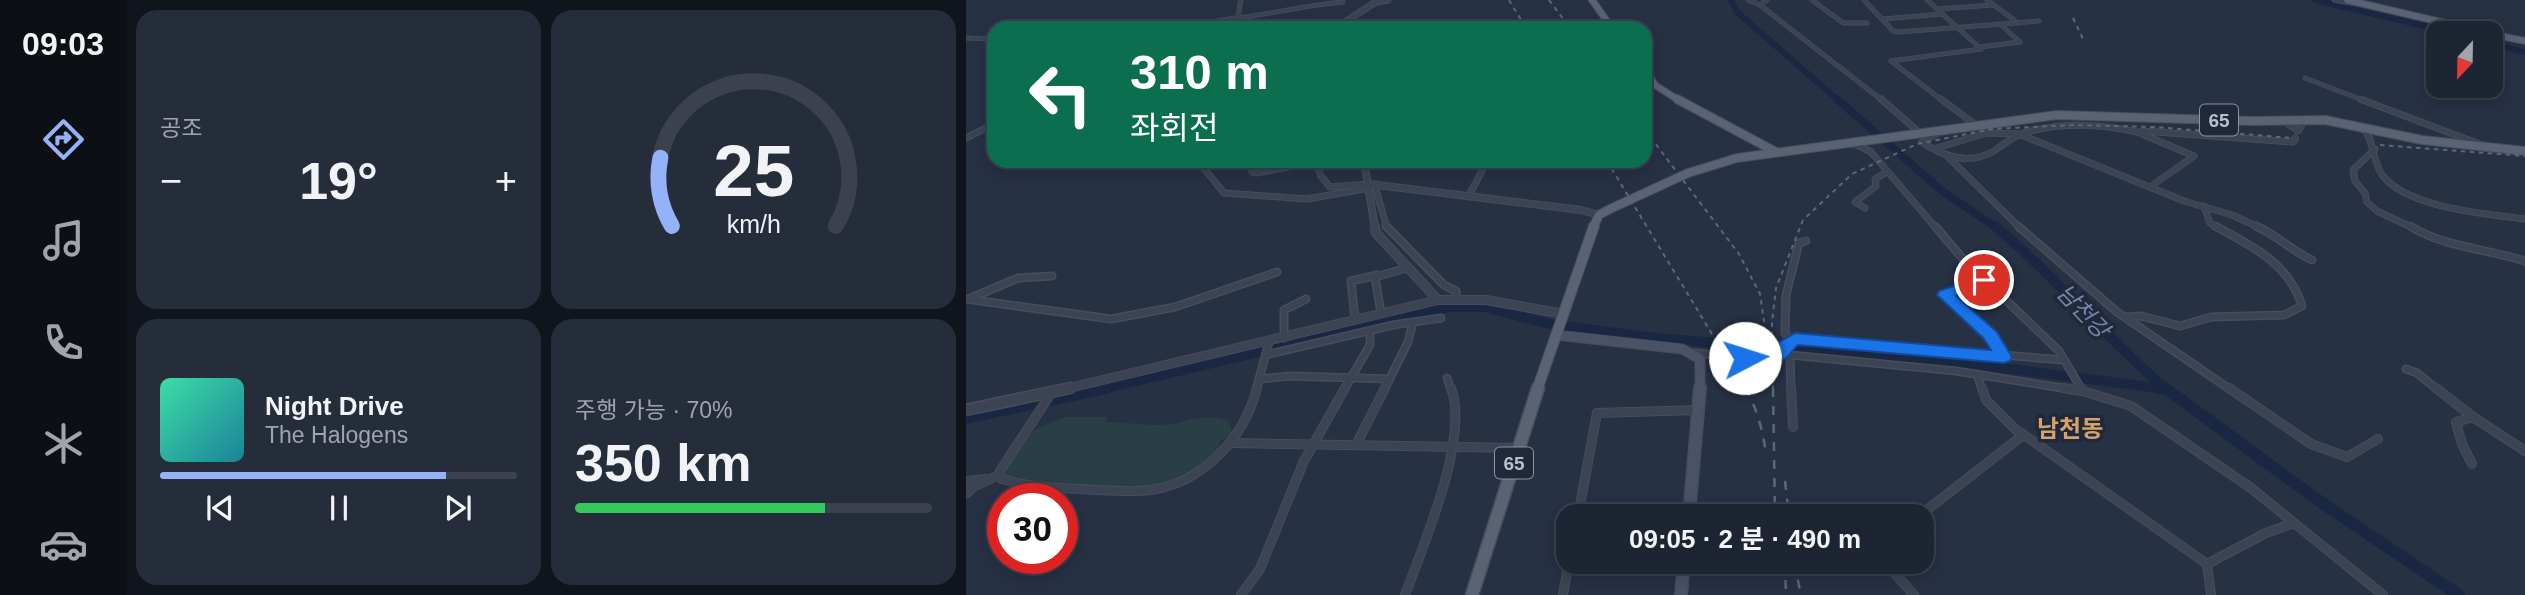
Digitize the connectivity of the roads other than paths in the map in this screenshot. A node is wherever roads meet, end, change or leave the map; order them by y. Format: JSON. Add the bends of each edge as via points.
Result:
{"nodes":[{"id":1,"x":1241,"y":0,"type":"edge"},
{"id":2,"x":1388,"y":0,"type":"edge"},
{"id":3,"x":1592,"y":0,"type":"edge"},
{"id":4,"x":1748,"y":0,"type":"edge"},
{"id":5,"x":1767,"y":0,"type":"edge"},
{"id":6,"x":1812,"y":0,"type":"edge"},
{"id":7,"x":1864,"y":0,"type":"edge"},
{"id":8,"x":1927,"y":0,"type":"edge"},
{"id":9,"x":1987,"y":0,"type":"edge"},
{"id":10,"x":2334,"y":0,"type":"edge"},
{"id":11,"x":2347,"y":0,"type":"edge"},
{"id":12,"x":1343,"y":2,"type":"dead end"},
{"id":13,"x":2362,"y":4,"type":"junction"},
{"id":14,"x":1760,"y":5,"type":"junction"},
{"id":15,"x":1993,"y":5,"type":"junction"},
{"id":16,"x":1937,"y":9,"type":"junction"},
{"id":17,"x":1943,"y":15,"type":"junction"},
{"id":18,"x":1236,"y":18,"type":"junction"},
{"id":19,"x":1882,"y":19,"type":"junction"},
{"id":20,"x":1218,"y":21,"type":"edge"},
{"id":21,"x":1346,"y":21,"type":"edge"},
{"id":22,"x":1607,"y":21,"type":"edge"},
{"id":23,"x":2039,"y":21,"type":"dead end"},
{"id":24,"x":2436,"y":21,"type":"edge"},
{"id":25,"x":1867,"y":23,"type":"dead end"},
{"id":26,"x":2018,"y":23,"type":"junction"},
{"id":27,"x":2000,"y":24,"type":"junction"},
{"id":28,"x":1958,"y":27,"type":"junction"},
{"id":29,"x":2503,"y":36,"type":"edge"},
{"id":30,"x":966,"y":38,"type":"edge"},
{"id":31,"x":987,"y":39,"type":"edge"},
{"id":32,"x":2525,"y":41,"type":"edge"},
{"id":33,"x":1980,"y":47,"type":"junction"},
{"id":34,"x":1652,"y":78,"type":"edge"},
{"id":35,"x":2305,"y":78,"type":"dead end"},
{"id":36,"x":2305,"y":120,"type":"junction"},
{"id":37,"x":2284,"y":121,"type":"junction"},
{"id":38,"x":1976,"y":126,"type":"junction"},
{"id":39,"x":2363,"y":127,"type":"junction"},
{"id":40,"x":987,"y":128,"type":"edge"},
{"id":41,"x":1943,"y":131,"type":"junction"},
{"id":42,"x":2141,"y":133,"type":"junction"},
{"id":43,"x":2019,"y":134,"type":"junction"},
{"id":44,"x":1917,"y":135,"type":"junction"},
{"id":45,"x":2296,"y":136,"type":"junction"},
{"id":46,"x":966,"y":138,"type":"edge"},
{"id":47,"x":1856,"y":142,"type":"junction"},
{"id":48,"x":1762,"y":144,"type":"junction"},
{"id":49,"x":2483,"y":147,"type":"junction"},
{"id":50,"x":1934,"y":149,"type":"junction"},
{"id":51,"x":2375,"y":149,"type":"junction"},
{"id":52,"x":2525,"y":151,"type":"edge"},
{"id":53,"x":1777,"y":152,"type":"junction"},
{"id":54,"x":1757,"y":155,"type":"junction"},
{"id":55,"x":1946,"y":155,"type":"junction"},
{"id":56,"x":1204,"y":168,"type":"edge"},
{"id":57,"x":1252,"y":168,"type":"edge"},
{"id":58,"x":1283,"y":168,"type":"edge"},
{"id":59,"x":1318,"y":168,"type":"edge"},
{"id":60,"x":1366,"y":168,"type":"edge"},
{"id":61,"x":1482,"y":171,"type":"dead end"},
{"id":62,"x":1887,"y":172,"type":"junction"},
{"id":63,"x":1372,"y":186,"type":"junction"},
{"id":64,"x":2150,"y":187,"type":"junction"},
{"id":65,"x":1468,"y":197,"type":"junction"},
{"id":66,"x":2204,"y":205,"type":"junction"},
{"id":67,"x":1865,"y":208,"type":"dead end"},
{"id":68,"x":1599,"y":215,"type":"junction"},
{"id":69,"x":2525,"y":219,"type":"edge"},
{"id":70,"x":1806,"y":241,"type":"dead end"},
{"id":71,"x":1407,"y":248,"type":"junction"},
{"id":72,"x":1395,"y":254,"type":"junction"},
{"id":73,"x":2312,"y":260,"type":"dead end"},
{"id":74,"x":2525,"y":261,"type":"edge"},
{"id":75,"x":1407,"y":268,"type":"junction"},
{"id":76,"x":1277,"y":272,"type":"dead end"},
{"id":77,"x":1377,"y":275,"type":"junction"},
{"id":78,"x":1052,"y":276,"type":"dead end"},
{"id":79,"x":1984,"y":280,"type":"junction"},
{"id":80,"x":1456,"y":298,"type":"junction"},
{"id":81,"x":968,"y":299,"type":"edge"},
{"id":82,"x":1306,"y":299,"type":"dead end"},
{"id":83,"x":1438,"y":300,"type":"junction"},
{"id":84,"x":1565,"y":311,"type":"junction"},
{"id":85,"x":1381,"y":313,"type":"junction"},
{"id":86,"x":2127,"y":317,"type":"junction"},
{"id":87,"x":1441,"y":318,"type":"dead end"},
{"id":88,"x":1355,"y":320,"type":"junction"},
{"id":89,"x":1413,"y":322,"type":"junction"},
{"id":90,"x":1370,"y":331,"type":"junction"},
{"id":91,"x":1557,"y":333,"type":"junction"},
{"id":92,"x":1284,"y":338,"type":"junction"},
{"id":93,"x":1795,"y":339,"type":"junction"},
{"id":94,"x":1269,"y":347,"type":"junction"},
{"id":95,"x":1694,"y":353,"type":"junction"},
{"id":96,"x":1780,"y":354,"type":"junction"},
{"id":97,"x":1790,"y":356,"type":"junction"},
{"id":98,"x":2004,"y":357,"type":"junction"},
{"id":99,"x":2064,"y":360,"type":"junction"},
{"id":100,"x":2406,"y":369,"type":"dead end"},
{"id":101,"x":1977,"y":374,"type":"junction"},
{"id":102,"x":1352,"y":378,"type":"junction"},
{"id":103,"x":1447,"y":378,"type":"dead end"},
{"id":104,"x":1259,"y":379,"type":"junction"},
{"id":105,"x":1390,"y":379,"type":"junction"},
{"id":106,"x":2082,"y":388,"type":"junction"},
{"id":107,"x":1049,"y":398,"type":"junction"},
{"id":108,"x":966,"y":410,"type":"edge"},
{"id":109,"x":1699,"y":410,"type":"junction"},
{"id":110,"x":2473,"y":418,"type":"junction"},
{"id":111,"x":1793,"y":426,"type":"dead end"},
{"id":112,"x":2020,"y":432,"type":"junction"},
{"id":113,"x":2378,"y":439,"type":"dead end"},
{"id":114,"x":1231,"y":443,"type":"junction"},
{"id":115,"x":1313,"y":444,"type":"junction"},
{"id":116,"x":1356,"y":445,"type":"junction"},
{"id":117,"x":1452,"y":447,"type":"junction"},
{"id":118,"x":1519,"y":448,"type":"junction"},
{"id":119,"x":2525,"y":451,"type":"edge"},
{"id":120,"x":2472,"y":464,"type":"dead end"},
{"id":121,"x":999,"y":475,"type":"junction"},
{"id":122,"x":988,"y":479,"type":"junction"},
{"id":123,"x":966,"y":481,"type":"edge"},
{"id":124,"x":966,"y":494,"type":"edge"},
{"id":125,"x":1580,"y":504,"type":"edge"},
{"id":126,"x":1690,"y":504,"type":"edge"},
{"id":127,"x":1934,"y":504,"type":"edge"},
{"id":128,"x":2294,"y":523,"type":"junction"},
{"id":129,"x":2207,"y":564,"type":"junction"},
{"id":130,"x":1567,"y":574,"type":"edge"},
{"id":131,"x":1683,"y":574,"type":"edge"},
{"id":132,"x":1893,"y":574,"type":"edge"},
{"id":133,"x":1241,"y":595,"type":"edge"},
{"id":134,"x":1405,"y":595,"type":"edge"},
{"id":135,"x":1472,"y":595,"type":"edge"},
{"id":136,"x":1563,"y":595,"type":"edge"},
{"id":137,"x":1681,"y":595,"type":"edge"},
{"id":138,"x":1914,"y":595,"type":"edge"},
{"id":139,"x":2211,"y":595,"type":"edge"},
{"id":140,"x":2383,"y":595,"type":"edge"}],
"edges":[{"from":1,"to":18,"type":"street"},
{"from":2,"to":21,"type":"street","via":[[1376,2]]},
{"from":3,"to":22,"type":"main road"},
{"from":4,"to":14,"type":"street"},
{"from":5,"to":14,"type":"street"},
{"from":6,"to":25,"type":"street","via":[[1843,23]]},
{"from":7,"to":19,"type":"street"},
{"from":8,"to":16,"type":"street"},
{"from":9,"to":15,"type":"street"},
{"from":10,"to":13,"type":"street"},
{"from":11,"to":13,"type":"main road"},
{"from":12,"to":18,"type":"street"},
{"from":13,"to":24,"type":"main road"},
{"from":14,"to":44,"type":"street","via":[[1894,109]]},
{"from":15,"to":16,"type":"street"},
{"from":15,"to":26,"type":"street"},
{"from":16,"to":17,"type":"street"},
{"from":17,"to":19,"type":"street"},
{"from":17,"to":28,"type":"street"},
{"from":18,"to":20,"type":"street"},
{"from":19,"to":28,"type":"street","via":[[1899,32]]},
{"from":23,"to":26,"type":"street"},
{"from":26,"to":27,"type":"street"},
{"from":27,"to":28,"type":"street"},
{"from":27,"to":33,"type":"street","via":[[2020,42]]},
{"from":28,"to":33,"type":"street"},
{"from":29,"to":32,"type":"main road"},
{"from":30,"to":31,"type":"street"},
{"from":33,"to":38,"type":"street","via":[[1891,61]]},
{"from":34,"to":48,"type":"main road","via":[[1665,93]]},
{"from":35,"to":49,"type":"street"},
{"from":36,"to":37,"type":"main road","number":"65"},
{"from":36,"to":39,"type":"main road","number":"65"},
{"from":36,"to":45,"type":"street"},
{"from":37,"to":38,"type":"main road","number":"65","via":[[2057,116]]},
{"from":37,"to":45,"type":"street"},
{"from":38,"to":41,"type":"main road","number":"65"},
{"from":39,"to":49,"type":"main road","number":"65"},
{"from":39,"to":51,"type":"street"},
{"from":40,"to":46,"type":"street"},
{"from":41,"to":44,"type":"main road","number":"65"},
{"from":41,"to":50,"type":"street","via":[[1922,140]]},
{"from":42,"to":43,"type":"street","via":[[2072,127]]},
{"from":42,"to":45,"type":"street","via":[[2171,131],[2292,142]]},
{"from":42,"to":64,"type":"street","via":[[2194,156]]},
{"from":43,"to":50,"type":"street","via":[[1981,134]]},
{"from":43,"to":55,"type":"street","via":[[1976,158]]},
{"from":43,"to":64,"type":"street"},
{"from":44,"to":47,"type":"main road","number":"65"},
{"from":47,"to":53,"type":"main road","number":"65"},
{"from":47,"to":62,"type":"street"},
{"from":48,"to":53,"type":"main road"},
{"from":48,"to":54,"type":"main road"},
{"from":49,"to":52,"type":"main road","number":"65"},
{"from":50,"to":55,"type":"street"},
{"from":51,"to":69,"type":"street","via":[[2384,179],[2413,195],[2463,210]]},
{"from":51,"to":74,"type":"street","via":[[2353,170],[2372,208],[2427,237]]},
{"from":53,"to":54,"type":"main road","number":"65"},
{"from":54,"to":68,"type":"main road","number":"65","via":[[1712,165]]},
{"from":55,"to":86,"type":"street","via":[[2034,242]]},
{"from":56,"to":63,"type":"street","via":[[1224,193],[1307,200]]},
{"from":57,"to":58,"type":"street","via":[[1256,173]]},
{"from":59,"to":63,"type":"street","via":[[1330,187]]},
{"from":60,"to":63,"type":"street"},
{"from":61,"to":65,"type":"street"},
{"from":62,"to":67,"type":"street","via":[[1875,179],[1873,190],[1855,202]]},
{"from":62,"to":79,"type":"street"},
{"from":63,"to":65,"type":"street"},
{"from":63,"to":71,"type":"street","via":[[1386,226]]},
{"from":63,"to":72,"type":"street","via":[[1376,233]]},
{"from":64,"to":66,"type":"street"},
{"from":65,"to":68,"type":"street"},
{"from":66,"to":73,"type":"street","via":[[2263,229]]},
{"from":66,"to":86,"type":"street","via":[[2210,223],[2291,276],[2302,306],[2284,314],[2215,316],[2181,326]]},
{"from":68,"to":84,"type":"main road","number":"65"},
{"from":70,"to":93,"type":"street","via":[[1799,243],[1786,295],[1785,334]]},
{"from":71,"to":72,"type":"street"},
{"from":71,"to":80,"type":"street","via":[[1456,291]]},
{"from":72,"to":75,"type":"street"},
{"from":75,"to":77,"type":"street"},
{"from":75,"to":83,"type":"street"},
{"from":76,"to":81,"type":"street","via":[[1175,307],[1111,319]]},
{"from":77,"to":85,"type":"street"},
{"from":77,"to":88,"type":"street","via":[[1351,281]]},
{"from":78,"to":81,"type":"street","via":[[1018,278]]},
{"from":79,"to":98,"type":"street","via":[[1945,295],[1991,336]]},
{"from":79,"to":99,"type":"street","via":[[2047,338]]},
{"from":80,"to":83,"type":"street"},
{"from":80,"to":84,"type":"street"},
{"from":82,"to":92,"type":"street","via":[[1284,310]]},
{"from":83,"to":85,"type":"street"},
{"from":84,"to":91,"type":"main road","number":"65"},
{"from":85,"to":88,"type":"street"},
{"from":86,"to":113,"type":"street","via":[[2311,444],[2347,457]]},
{"from":87,"to":89,"type":"street"},
{"from":88,"to":92,"type":"street"},
{"from":89,"to":90,"type":"street"},
{"from":89,"to":105,"type":"street"},
{"from":90,"to":94,"type":"street"},
{"from":90,"to":102,"type":"street","via":[[1370,345]]},
{"from":91,"to":95,"type":"main road"},
{"from":91,"to":118,"type":"main road","number":"65"},
{"from":92,"to":94,"type":"street"},
{"from":93,"to":96,"type":"street"},
{"from":93,"to":98,"type":"street"},
{"from":94,"to":104,"type":"street"},
{"from":94,"to":107,"type":"street"},
{"from":95,"to":96,"type":"street","via":[[1745,358]]},
{"from":95,"to":109,"type":"main road","via":[[1702,363]]},
{"from":96,"to":97,"type":"street"},
{"from":97,"to":101,"type":"street"},
{"from":97,"to":111,"type":"street"},
{"from":98,"to":99,"type":"street"},
{"from":99,"to":106,"type":"street"},
{"from":100,"to":110,"type":"street"},
{"from":101,"to":106,"type":"street"},
{"from":101,"to":112,"type":"street","via":[[1986,400]]},
{"from":102,"to":104,"type":"street"},
{"from":102,"to":105,"type":"street"},
{"from":102,"to":115,"type":"street"},
{"from":103,"to":117,"type":"street","via":[[1457,406]]},
{"from":104,"to":114,"type":"street","via":[[1253,407]]},
{"from":105,"to":116,"type":"street"},
{"from":106,"to":128,"type":"street","via":[[2131,406]]},
{"from":107,"to":108,"type":"street"},
{"from":107,"to":121,"type":"street"},
{"from":109,"to":125,"type":"street","via":[[1597,412]]},
{"from":109,"to":126,"type":"main road"},
{"from":110,"to":119,"type":"street"},
{"from":110,"to":120,"type":"street","via":[[2456,422]]},
{"from":112,"to":127,"type":"street","via":[[2022,436]]},
{"from":112,"to":129,"type":"street"},
{"from":114,"to":115,"type":"street"},
{"from":114,"to":121,"type":"street","via":[[1192,475],[1156,489],[1024,486]]},
{"from":115,"to":116,"type":"street"},
{"from":115,"to":133,"type":"street","via":[[1296,476],[1280,527]]},
{"from":116,"to":117,"type":"street"},
{"from":117,"to":118,"type":"street"},
{"from":117,"to":134,"type":"street"},
{"from":118,"to":135,"type":"main road","number":"65"},
{"from":121,"to":122,"type":"street"},
{"from":122,"to":123,"type":"street"},
{"from":122,"to":124,"type":"street"},
{"from":128,"to":129,"type":"street"},
{"from":128,"to":140,"type":"street"},
{"from":129,"to":139,"type":"street"},
{"from":130,"to":136,"type":"street"},
{"from":131,"to":137,"type":"main road"},
{"from":132,"to":138,"type":"street"}]}
